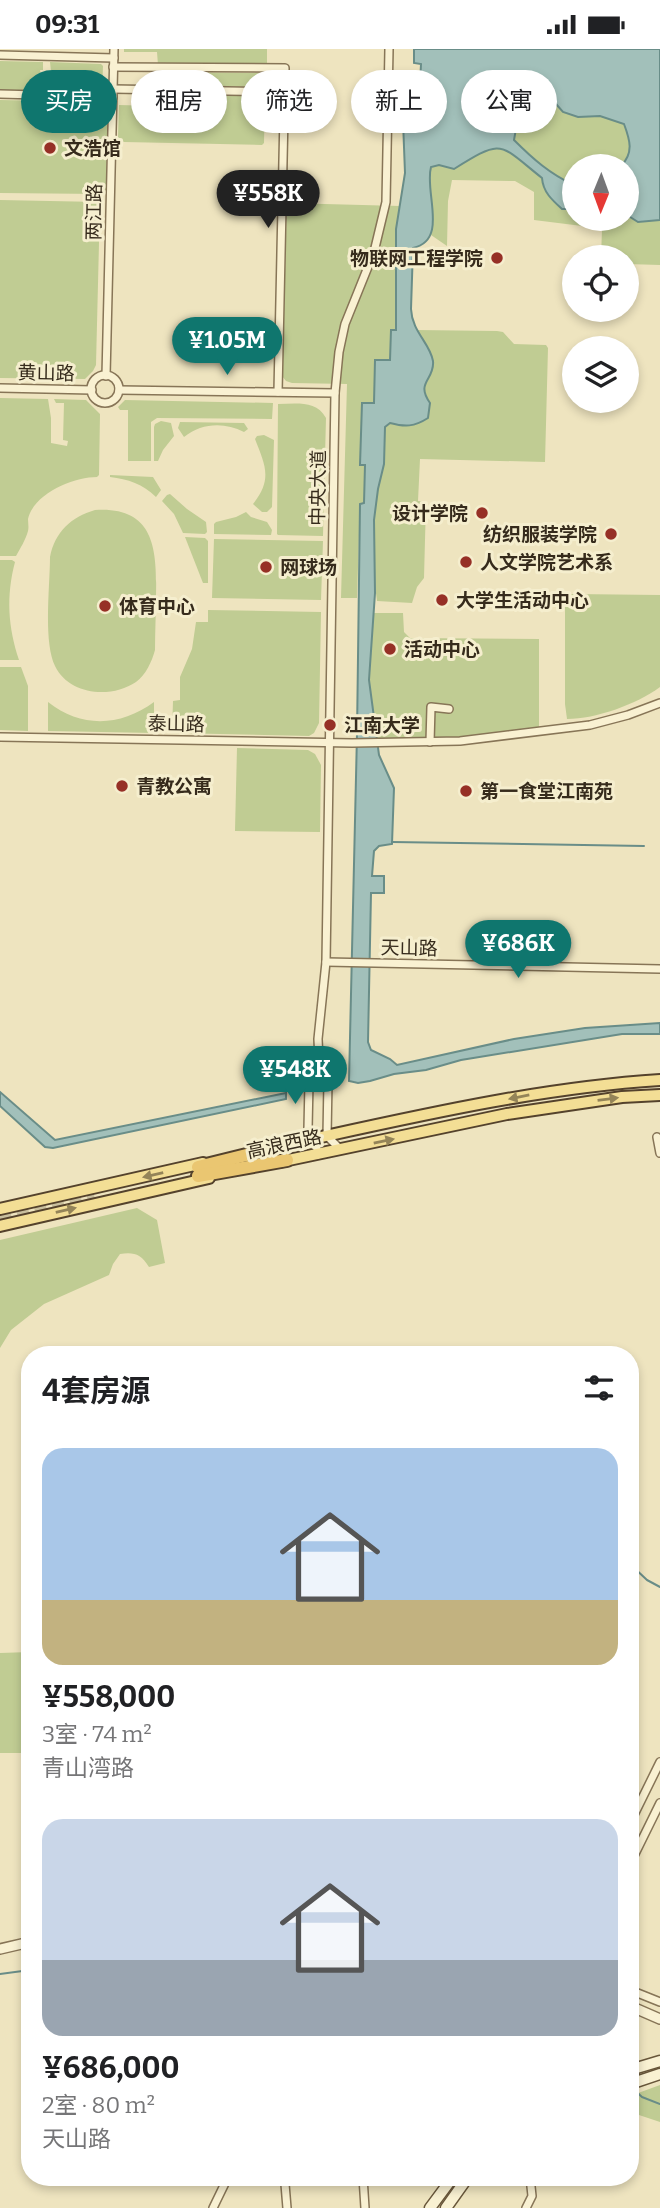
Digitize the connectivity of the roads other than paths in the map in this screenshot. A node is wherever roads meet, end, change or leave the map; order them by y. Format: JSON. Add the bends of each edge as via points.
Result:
{"nodes":[{"id":1,"x":389,"y":49,"type":"edge"},
{"id":2,"x":114,"y":53,"type":"edge"},
{"id":3,"x":0,"y":55,"type":"edge"},
{"id":4,"x":113,"y":67,"type":"joint"},
{"id":5,"x":285,"y":70,"type":"edge"},
{"id":6,"x":241,"y":92,"type":"edge"},
{"id":7,"x":117,"y":93,"type":"edge"},
{"id":8,"x":0,"y":95,"type":"edge"},
{"id":9,"x":21,"y":95,"type":"edge"},
{"id":10,"x":112,"y":133,"type":"edge"},
{"id":11,"x":283,"y":133,"type":"edge"},
{"id":12,"x":106,"y":376,"type":"junction"},
{"id":13,"x":0,"y":388,"type":"edge"},
{"id":14,"x":92,"y":390,"type":"junction"},
{"id":15,"x":119,"y":390,"type":"junction"},
{"id":16,"x":278,"y":392,"type":"junction"},
{"id":17,"x":335,"y":393,"type":"junction"},
{"id":18,"x":660,"y":703,"type":"edge"},
{"id":19,"x":449,"y":709,"type":"dead end"},
{"id":20,"x":0,"y":737,"type":"edge"},
{"id":21,"x":430,"y":742,"type":"junction"},
{"id":22,"x":329,"y":743,"type":"junction"},
{"id":23,"x":326,"y":962,"type":"junction"},
{"id":24,"x":660,"y":969,"type":"edge"},
{"id":25,"x":319,"y":1061,"type":"junction"},
{"id":26,"x":660,"y":1080,"type":"edge"},
{"id":27,"x":660,"y":1095,"type":"edge"},
{"id":28,"x":327,"y":1136,"type":"junction"},
{"id":29,"x":657,"y":1137,"type":"dead end"},
{"id":30,"x":309,"y":1140,"type":"junction"},
{"id":31,"x":341,"y":1150,"type":"junction"},
{"id":32,"x":660,"y":1153,"type":"edge"},
{"id":33,"x":318,"y":1155,"type":"junction"},
{"id":34,"x":287,"y":1160,"type":"junction"},
{"id":35,"x":0,"y":1207,"type":"edge"},
{"id":36,"x":3,"y":1227,"type":"edge"},
{"id":37,"x":660,"y":1762,"type":"edge"},
{"id":38,"x":660,"y":1803,"type":"edge"},
{"id":39,"x":639,"y":1805,"type":"edge"},
{"id":40,"x":639,"y":1846,"type":"edge"},
{"id":41,"x":21,"y":1944,"type":"edge"},
{"id":42,"x":0,"y":1949,"type":"edge"},
{"id":43,"x":639,"y":1994,"type":"edge"},
{"id":44,"x":660,"y":2002,"type":"edge"},
{"id":45,"x":639,"y":2009,"type":"edge"},
{"id":46,"x":660,"y":2019,"type":"edge"},
{"id":47,"x":660,"y":2061,"type":"edge"},
{"id":48,"x":639,"y":2067,"type":"edge"},
{"id":49,"x":660,"y":2074,"type":"edge"},
{"id":50,"x":639,"y":2080,"type":"edge"},
{"id":51,"x":224,"y":2186,"type":"edge"},
{"id":52,"x":285,"y":2186,"type":"edge"},
{"id":53,"x":364,"y":2186,"type":"edge"},
{"id":54,"x":446,"y":2186,"type":"edge"},
{"id":55,"x":462,"y":2186,"type":"edge"},
{"id":56,"x":531,"y":2186,"type":"edge"},
{"id":57,"x":213,"y":2208,"type":"edge"},
{"id":58,"x":288,"y":2208,"type":"edge"},
{"id":59,"x":365,"y":2208,"type":"edge"},
{"id":60,"x":430,"y":2208,"type":"edge"},
{"id":61,"x":446,"y":2208,"type":"edge"},
{"id":62,"x":526,"y":2208,"type":"edge"}],
"edges":[{"from":1,"to":17,"type":"street","name":"中央大道","via":[[386,202],[374,252],[345,324]]},
{"from":2,"to":3,"type":"street"},
{"from":2,"to":4,"type":"street","name":"两江路"},
{"from":4,"to":5,"type":"street"},
{"from":6,"to":7,"type":"street"},
{"from":8,"to":9,"type":"street"},
{"from":10,"to":12,"type":"street","name":"两江路"},
{"from":11,"to":16,"type":"street"},
{"from":12,"to":14,"type":"street","name":"黄山路","via":[[96,380]]},
{"from":12,"to":15,"type":"street","via":[[117,381]]},
{"from":13,"to":14,"type":"street","name":"黄山路"},
{"from":14,"to":15,"type":"street","name":"黄山路","via":[[97,400],[105,403],[115,399]]},
{"from":15,"to":16,"type":"street","name":"黄山路"},
{"from":16,"to":17,"type":"street","name":"黄山路"},
{"from":17,"to":22,"type":"street","name":"中央大道"},
{"from":18,"to":21,"type":"street","via":[[590,725]]},
{"from":19,"to":21,"type":"street","via":[[431,707]]},
{"from":20,"to":22,"type":"street","name":"泰山路"},
{"from":21,"to":22,"type":"street","name":"泰山路"},
{"from":22,"to":23,"type":"street","name":"中央大道"},
{"from":23,"to":24,"type":"street","name":"天山路"},
{"from":23,"to":25,"type":"street","name":"中央大道"},
{"from":25,"to":28,"type":"street","via":[[328,1081]]},
{"from":25,"to":30,"type":"street","via":[[309,1082]]},
{"from":26,"to":28,"type":"main road","name":"高浪西路","one_way":true,"via":[[533,1094]]},
{"from":31,"to":27,"type":"main road","name":"高浪西路","one_way":true,"via":[[507,1114]]},
{"from":28,"to":30,"type":"main road","name":"高浪西路"},
{"from":28,"to":31,"type":"street"},
{"from":29,"to":32,"type":"street"},
{"from":30,"to":33,"type":"street"},
{"from":30,"to":34,"type":"highway","via":[[198,1172]]},
{"from":30,"to":35,"type":"main road","name":"高浪西路","one_way":true},
{"from":31,"to":33,"type":"main road","name":"高浪西路"},
{"from":33,"to":34,"type":"main road","name":"高浪西路"},
{"from":36,"to":34,"type":"main road","name":"高浪西路","one_way":true},
{"from":37,"to":39,"type":"street"},
{"from":38,"to":40,"type":"street"},
{"from":41,"to":42,"type":"street"},
{"from":43,"to":44,"type":"street"},
{"from":45,"to":46,"type":"street"},
{"from":47,"to":48,"type":"main road"},
{"from":49,"to":50,"type":"main road"},
{"from":51,"to":57,"type":"street"},
{"from":52,"to":58,"type":"street"},
{"from":53,"to":59,"type":"street"},
{"from":54,"to":60,"type":"main road"},
{"from":55,"to":61,"type":"main road"},
{"from":56,"to":62,"type":"street"}]}
